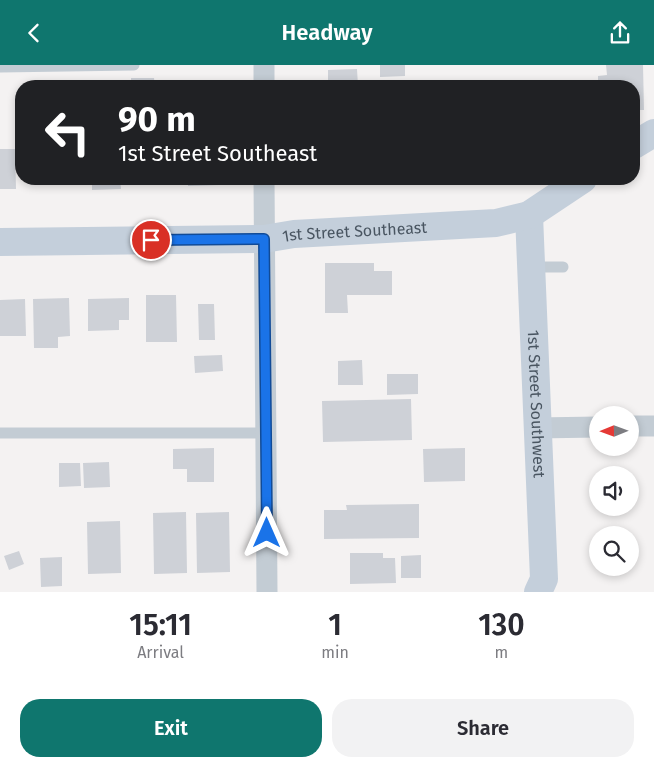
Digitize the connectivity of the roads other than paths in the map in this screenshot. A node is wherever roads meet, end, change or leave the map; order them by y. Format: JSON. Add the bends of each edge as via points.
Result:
{"nodes":[{"id":1,"x":134,"y":65,"type":"edge"},
{"id":2,"x":264,"y":65,"type":"edge"},
{"id":3,"x":0,"y":67,"type":"edge"},
{"id":4,"x":264,"y":80,"type":"edge"},
{"id":5,"x":654,"y":133,"type":"edge"},
{"id":6,"x":640,"y":141,"type":"edge"},
{"id":7,"x":264,"y":185,"type":"edge"},
{"id":8,"x":574,"y":185,"type":"edge"},
{"id":9,"x":529,"y":215,"type":"junction"},
{"id":10,"x":264,"y":239,"type":"junction"},
{"id":11,"x":0,"y":242,"type":"edge"},
{"id":12,"x":532,"y":267,"type":"junction"},
{"id":13,"x":563,"y":267,"type":"dead end"},
{"id":14,"x":639,"y":426,"type":"edge"},
{"id":15,"x":654,"y":426,"type":"edge"},
{"id":16,"x":589,"y":427,"type":"edge"},
{"id":17,"x":536,"y":428,"type":"junction"},
{"id":18,"x":0,"y":433,"type":"edge"},
{"id":19,"x":267,"y":433,"type":"junction"},
{"id":20,"x":268,"y":592,"type":"edge"},
{"id":21,"x":538,"y":592,"type":"edge"}],
"edges":[{"from":1,"to":3,"type":"lane"},
{"from":2,"to":4,"type":"street"},
{"from":5,"to":6,"type":"street"},
{"from":7,"to":10,"type":"street"},
{"from":8,"to":9,"type":"street"},
{"from":9,"to":10,"type":"street","name":"1st Street Southeast","via":[[496,223]]},
{"from":9,"to":12,"type":"street","name":"1st Street Southwest"},
{"from":10,"to":11,"type":"street","name":"1st Street Southeast"},
{"from":10,"to":19,"type":"street"},
{"from":12,"to":13,"type":"lane"},
{"from":12,"to":17,"type":"street","name":"1st Street Southwest"},
{"from":14,"to":15,"type":"street"},
{"from":16,"to":17,"type":"street"},
{"from":17,"to":21,"type":"street","name":"1st Street Southwest","via":[[544,579]]},
{"from":18,"to":19,"type":"lane"},
{"from":19,"to":20,"type":"street"}]}
